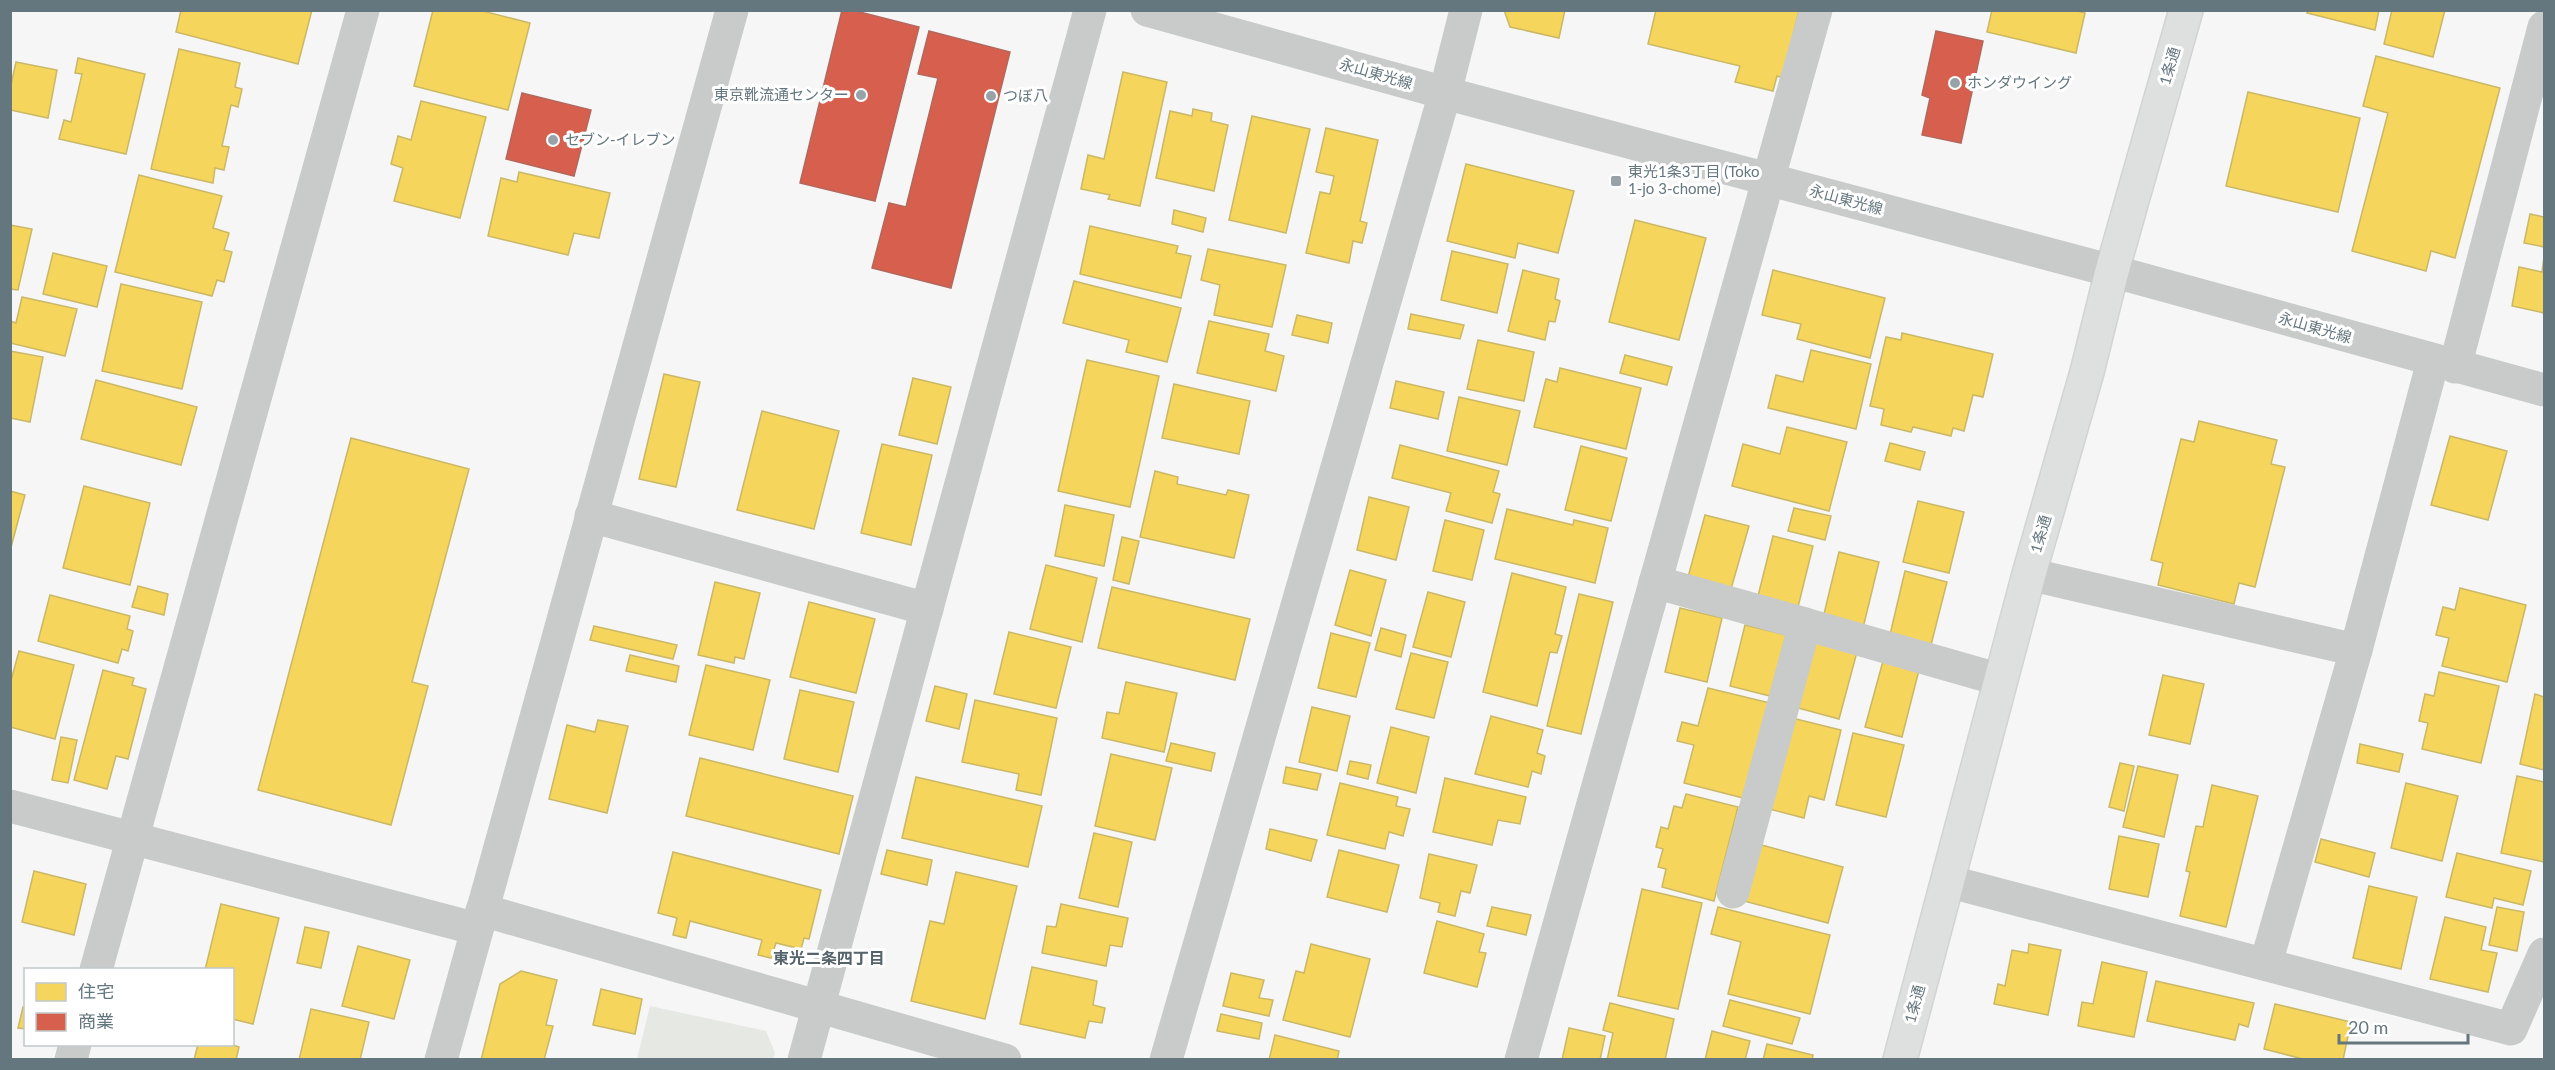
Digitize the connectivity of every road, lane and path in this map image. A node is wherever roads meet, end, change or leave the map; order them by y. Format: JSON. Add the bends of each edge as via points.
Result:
{"nodes":[{"id":1,"x":363,"y":10,"type":"edge"},
{"id":2,"x":732,"y":10,"type":"edge"},
{"id":3,"x":1090,"y":10,"type":"edge"},
{"id":4,"x":1147,"y":10,"type":"edge"},
{"id":5,"x":1466,"y":10,"type":"edge"},
{"id":6,"x":1816,"y":10,"type":"edge"},
{"id":7,"x":2186,"y":10,"type":"edge"},
{"id":8,"x":2544,"y":27,"type":"edge"},
{"id":9,"x":1445,"y":93,"type":"junction"},
{"id":10,"x":1768,"y":180,"type":"junction"},
{"id":11,"x":2112,"y":271,"type":"junction"},
{"id":12,"x":2444,"y":364,"type":"junction"},
{"id":13,"x":2544,"y":390,"type":"edge"},
{"id":14,"x":591,"y":516,"type":"junction"},
{"id":15,"x":2029,"y":574,"type":"junction"},
{"id":16,"x":1655,"y":582,"type":"junction"},
{"id":17,"x":927,"y":609,"type":"junction"},
{"id":18,"x":1805,"y":624,"type":"junction"},
{"id":19,"x":2356,"y":650,"type":"junction"},
{"id":20,"x":2001,"y":680,"type":"junction"},
{"id":21,"x":10,"y":806,"type":"edge"},
{"id":22,"x":132,"y":839,"type":"junction"},
{"id":23,"x":1947,"y":881,"type":"junction"},
{"id":24,"x":1733,"y":892,"type":"dead end"},
{"id":25,"x":479,"y":920,"type":"junction"},
{"id":26,"x":2544,"y":954,"type":"edge"},
{"id":27,"x":2266,"y":963,"type":"junction"},
{"id":28,"x":96,"y":968,"type":"edge"},
{"id":29,"x":819,"y":1005,"type":"junction"},
{"id":30,"x":441,"y":1059,"type":"edge"},
{"id":31,"x":804,"y":1059,"type":"edge"},
{"id":32,"x":1005,"y":1059,"type":"edge"},
{"id":33,"x":1166,"y":1059,"type":"edge"},
{"id":34,"x":1521,"y":1059,"type":"edge"},
{"id":35,"x":1900,"y":1059,"type":"edge"}],
"edges":[{"from":1,"to":22,"type":"street"},
{"from":2,"to":14,"type":"street"},
{"from":3,"to":17,"type":"street"},
{"from":4,"to":9,"type":"street","name":"永山東光線"},
{"from":5,"to":9,"type":"street"},
{"from":6,"to":10,"type":"street"},
{"from":7,"to":11,"type":"main road","name":"1条通"},
{"from":8,"to":12,"type":"street"},
{"from":9,"to":10,"type":"street","name":"永山東光線"},
{"from":9,"to":33,"type":"street"},
{"from":10,"to":11,"type":"street","name":"永山東光線"},
{"from":10,"to":16,"type":"street"},
{"from":11,"to":12,"type":"street","name":"永山東光線"},
{"from":11,"to":15,"type":"main road","name":"1条通","via":[[2088,372]]},
{"from":12,"to":13,"type":"street","name":"永山東光線"},
{"from":12,"to":19,"type":"street"},
{"from":14,"to":17,"type":"street"},
{"from":14,"to":25,"type":"street"},
{"from":15,"to":19,"type":"street"},
{"from":15,"to":20,"type":"main road","name":"1条通"},
{"from":16,"to":18,"type":"street"},
{"from":16,"to":34,"type":"street"},
{"from":17,"to":29,"type":"street"},
{"from":18,"to":20,"type":"street"},
{"from":18,"to":24,"type":"street"},
{"from":19,"to":27,"type":"street"},
{"from":20,"to":23,"type":"main road","name":"1条通"},
{"from":21,"to":22,"type":"street"},
{"from":22,"to":25,"type":"street"},
{"from":22,"to":28,"type":"street"},
{"from":23,"to":27,"type":"street"},
{"from":23,"to":35,"type":"main road","name":"1条通"},
{"from":25,"to":29,"type":"street"},
{"from":25,"to":30,"type":"street"},
{"from":26,"to":27,"type":"street","via":[[2511,1029]]},
{"from":29,"to":31,"type":"street"},
{"from":29,"to":32,"type":"street"}]}
